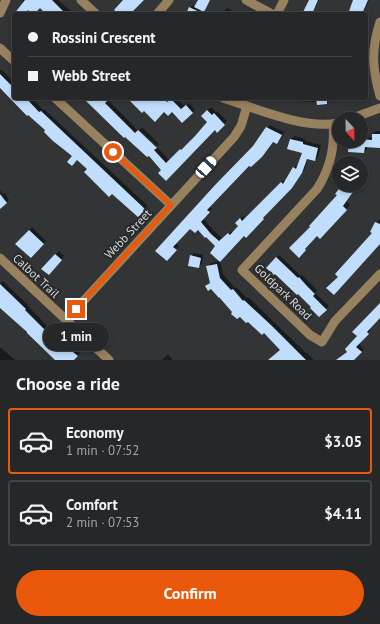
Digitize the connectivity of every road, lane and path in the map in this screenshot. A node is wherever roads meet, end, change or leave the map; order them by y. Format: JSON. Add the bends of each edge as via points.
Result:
{"nodes":[{"id":1,"x":6,"y":0,"type":"edge"},
{"id":2,"x":81,"y":0,"type":"edge"},
{"id":3,"x":169,"y":0,"type":"edge"},
{"id":4,"x":246,"y":0,"type":"edge"},
{"id":5,"x":284,"y":0,"type":"edge"},
{"id":6,"x":94,"y":12,"type":"edge"},
{"id":7,"x":159,"y":12,"type":"edge"},
{"id":8,"x":268,"y":12,"type":"edge"},
{"id":9,"x":278,"y":12,"type":"edge"},
{"id":10,"x":0,"y":13,"type":"edge"},
{"id":11,"x":380,"y":22,"type":"edge"},
{"id":12,"x":0,"y":48,"type":"edge"},
{"id":13,"x":12,"y":59,"type":"edge"},
{"id":14,"x":380,"y":96,"type":"edge"},
{"id":15,"x":57,"y":100,"type":"edge"},
{"id":16,"x":229,"y":100,"type":"edge"},
{"id":17,"x":247,"y":106,"type":"junction"},
{"id":18,"x":380,"y":108,"type":"edge"},
{"id":19,"x":368,"y":112,"type":"edge"},
{"id":20,"x":332,"y":123,"type":"edge"},
{"id":21,"x":333,"y":148,"type":"edge"},
{"id":22,"x":171,"y":205,"type":"junction"},
{"id":23,"x":0,"y":258,"type":"edge"},
{"id":24,"x":380,"y":274,"type":"edge"},
{"id":25,"x":66,"y":320,"type":"junction"},
{"id":26,"x":109,"y":360,"type":"edge"}],
"edges":[{"from":1,"to":10,"type":"street"},
{"from":2,"to":6,"type":"street"},
{"from":3,"to":7,"type":"street"},
{"from":4,"to":8,"type":"street"},
{"from":5,"to":9,"type":"street"},
{"from":11,"to":14,"type":"street","via":[[375,36],[373,62]]},
{"from":12,"to":13,"type":"street"},
{"from":15,"to":22,"type":"street"},
{"from":16,"to":17,"type":"street"},
{"from":17,"to":20,"type":"street","via":[[303,123]]},
{"from":17,"to":22,"type":"street","name":"Webb Street","via":[[238,132]]},
{"from":18,"to":19,"type":"street"},
{"from":21,"to":24,"type":"street","name":"Goldpark Road","via":[[332,156],[318,189],[242,270],[310,335],[322,342],[335,321]]},
{"from":22,"to":25,"type":"street","name":"Webb Street"},
{"from":23,"to":25,"type":"street","name":"Calbot Trail"},
{"from":25,"to":26,"type":"street","name":"Calbot Trail"}]}
